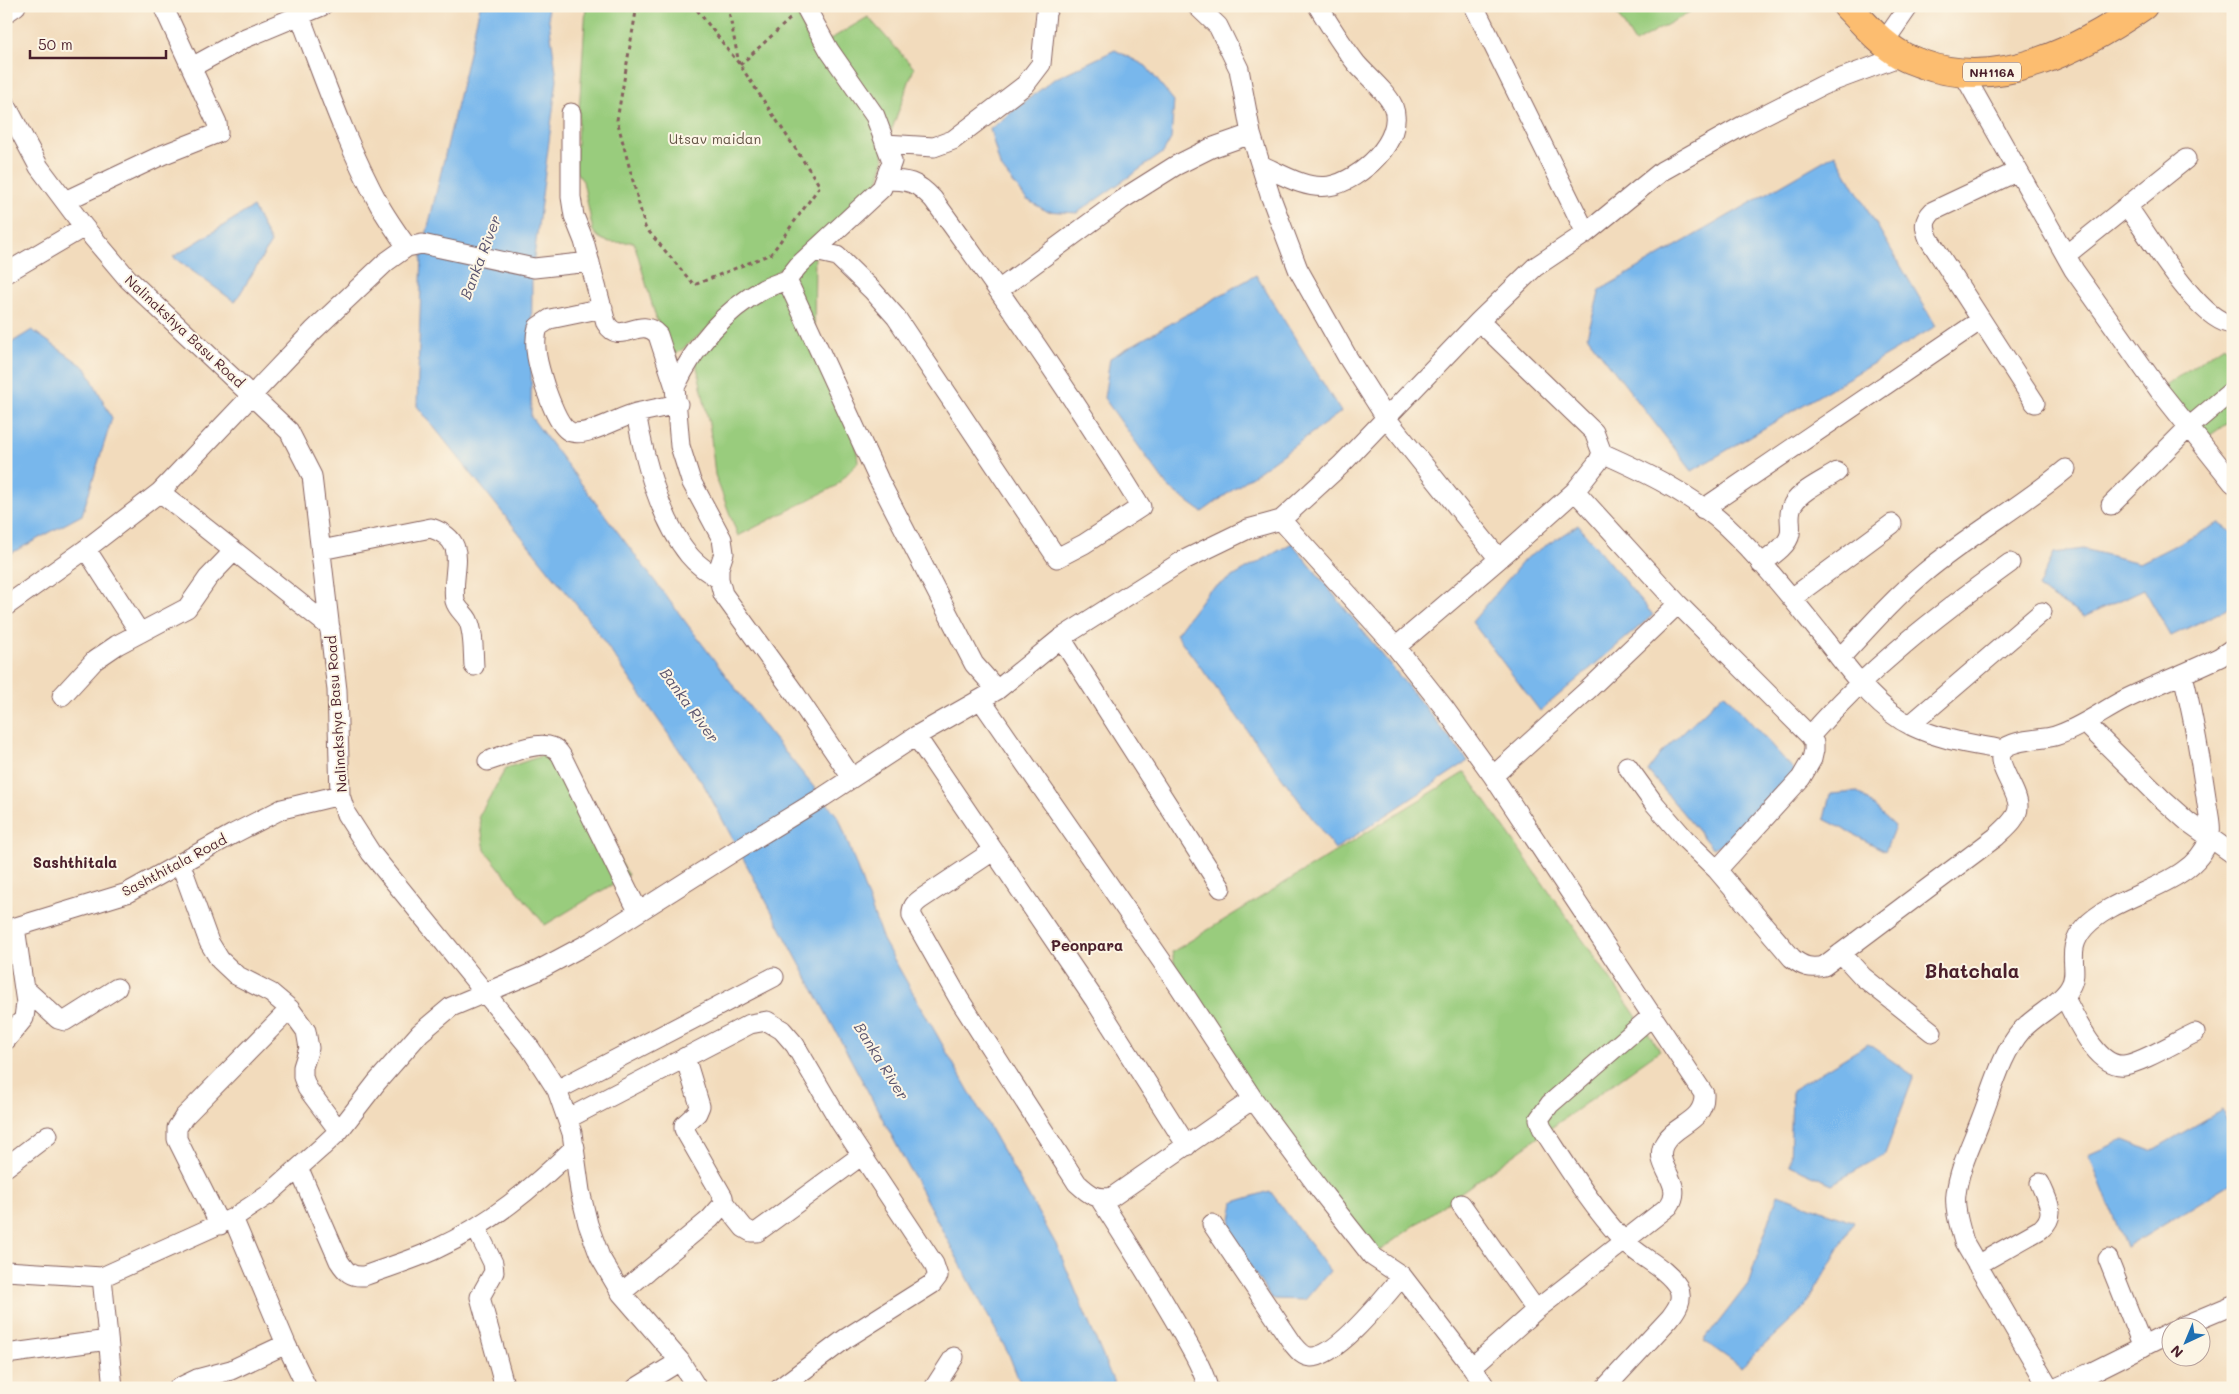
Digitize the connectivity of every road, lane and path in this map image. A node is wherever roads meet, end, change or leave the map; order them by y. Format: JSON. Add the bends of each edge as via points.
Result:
{"nodes":[{"id":1,"x":16,"y":6,"type":"edge"},
{"id":2,"x":163,"y":6,"type":"edge"},
{"id":3,"x":322,"y":6,"type":"edge"},
{"id":4,"x":637,"y":6,"type":"edge"},
{"id":5,"x":694,"y":6,"type":"edge"},
{"id":6,"x":728,"y":6,"type":"edge"},
{"id":7,"x":1049,"y":6,"type":"edge"},
{"id":8,"x":1197,"y":6,"type":"edge"},
{"id":9,"x":1318,"y":6,"type":"edge"},
{"id":10,"x":1474,"y":6,"type":"edge"},
{"id":11,"x":1848,"y":6,"type":"edge"},
{"id":12,"x":1909,"y":6,"type":"edge"},
{"id":13,"x":2143,"y":6,"type":"edge"},
{"id":14,"x":801,"y":10,"type":"edge"},
{"id":15,"x":6,"y":13,"type":"edge"},
{"id":16,"x":300,"y":16,"type":"junction"},
{"id":17,"x":1893,"y":49,"type":"junction"},
{"id":18,"x":740,"y":65,"type":"junction"},
{"id":19,"x":192,"y":67,"type":"junction"},
{"id":20,"x":1963,"y":73,"type":"junction"},
{"id":21,"x":6,"y":105,"type":"edge"},
{"id":22,"x":571,"y":113,"type":"dead end"},
{"id":23,"x":1251,"y":134,"type":"junction"},
{"id":24,"x":885,"y":144,"type":"junction"},
{"id":25,"x":2186,"y":159,"type":"dead end"},
{"id":26,"x":1261,"y":165,"type":"junction"},
{"id":27,"x":2018,"y":171,"type":"junction"},
{"id":28,"x":885,"y":180,"type":"junction"},
{"id":29,"x":65,"y":201,"type":"junction"},
{"id":30,"x":2127,"y":206,"type":"junction"},
{"id":31,"x":84,"y":227,"type":"junction"},
{"id":32,"x":1586,"y":233,"type":"junction"},
{"id":33,"x":415,"y":246,"type":"junction"},
{"id":34,"x":814,"y":251,"type":"junction"},
{"id":35,"x":2066,"y":255,"type":"junction"},
{"id":36,"x":590,"y":262,"type":"junction"},
{"id":37,"x":6,"y":273,"type":"edge"},
{"id":38,"x":787,"y":280,"type":"junction"},
{"id":39,"x":1000,"y":290,"type":"junction"},
{"id":40,"x":603,"y":308,"type":"junction"},
{"id":41,"x":1981,"y":320,"type":"junction"},
{"id":42,"x":1479,"y":321,"type":"junction"},
{"id":43,"x":2233,"y":324,"type":"edge"},
{"id":44,"x":2233,"y":390,"type":"edge"},
{"id":45,"x":254,"y":396,"type":"junction"},
{"id":46,"x":676,"y":396,"type":"junction"},
{"id":47,"x":2035,"y":403,"type":"dead end"},
{"id":48,"x":636,"y":413,"type":"junction"},
{"id":49,"x":1386,"y":418,"type":"junction"},
{"id":50,"x":2188,"y":428,"type":"junction"},
{"id":51,"x":1602,"y":453,"type":"junction"},
{"id":52,"x":2066,"y":469,"type":"dead end"},
{"id":53,"x":1837,"y":472,"type":"dead end"},
{"id":54,"x":2233,"y":483,"type":"edge"},
{"id":55,"x":1575,"y":491,"type":"junction"},
{"id":56,"x":160,"y":492,"type":"junction"},
{"id":57,"x":2111,"y":505,"type":"dead end"},
{"id":58,"x":1703,"y":510,"type":"junction"},
{"id":59,"x":1281,"y":520,"type":"junction"},
{"id":60,"x":1892,"y":524,"type":"dead end"},
{"id":61,"x":86,"y":549,"type":"junction"},
{"id":62,"x":321,"y":550,"type":"junction"},
{"id":63,"x":234,"y":551,"type":"junction"},
{"id":64,"x":1499,"y":559,"type":"junction"},
{"id":65,"x":1761,"y":564,"type":"junction"},
{"id":66,"x":2010,"y":564,"type":"dead end"},
{"id":67,"x":719,"y":579,"type":"junction"},
{"id":68,"x":1792,"y":598,"type":"junction"},
{"id":69,"x":1678,"y":604,"type":"junction"},
{"id":70,"x":6,"y":606,"type":"edge"},
{"id":71,"x":2042,"y":612,"type":"dead end"},
{"id":72,"x":330,"y":627,"type":"junction"},
{"id":73,"x":140,"y":633,"type":"junction"},
{"id":74,"x":1061,"y":638,"type":"junction"},
{"id":75,"x":1396,"y":647,"type":"junction"},
{"id":76,"x":2233,"y":648,"type":"edge"},
{"id":77,"x":1840,"y":658,"type":"junction"},
{"id":78,"x":474,"y":666,"type":"dead end"},
{"id":79,"x":2183,"y":675,"type":"junction"},
{"id":80,"x":1859,"y":683,"type":"junction"},
{"id":81,"x":997,"y":690,"type":"junction"},
{"id":82,"x":62,"y":696,"type":"dead end"},
{"id":83,"x":981,"y":700,"type":"junction"},
{"id":84,"x":2085,"y":723,"type":"junction"},
{"id":85,"x":1910,"y":725,"type":"junction"},
{"id":86,"x":916,"y":736,"type":"junction"},
{"id":87,"x":1810,"y":736,"type":"junction"},
{"id":88,"x":2003,"y":750,"type":"junction"},
{"id":89,"x":488,"y":761,"type":"dead end"},
{"id":90,"x":1628,"y":766,"type":"dead end"},
{"id":91,"x":1493,"y":776,"type":"junction"},
{"id":92,"x":852,"y":778,"type":"junction"},
{"id":93,"x":340,"y":794,"type":"junction"},
{"id":94,"x":2210,"y":837,"type":"junction"},
{"id":95,"x":993,"y":851,"type":"junction"},
{"id":96,"x":2233,"y":854,"type":"edge"},
{"id":97,"x":181,"y":865,"type":"junction"},
{"id":98,"x":1717,"y":870,"type":"junction"},
{"id":99,"x":1222,"y":888,"type":"dead end"},
{"id":100,"x":638,"y":912,"type":"junction"},
{"id":101,"x":11,"y":928,"type":"edge"},
{"id":102,"x":1841,"y":953,"type":"junction"},
{"id":103,"x":774,"y":977,"type":"dead end"},
{"id":104,"x":24,"y":988,"type":"junction"},
{"id":105,"x":117,"y":988,"type":"dead end"},
{"id":106,"x":485,"y":991,"type":"junction"},
{"id":107,"x":2064,"y":996,"type":"junction"},
{"id":108,"x":290,"y":1009,"type":"junction"},
{"id":109,"x":1653,"y":1015,"type":"junction"},
{"id":110,"x":1932,"y":1032,"type":"dead end"},
{"id":111,"x":2195,"y":1033,"type":"dead end"},
{"id":112,"x":6,"y":1040,"type":"edge"},
{"id":113,"x":685,"y":1057,"type":"junction"},
{"id":114,"x":557,"y":1090,"type":"junction"},
{"id":115,"x":1254,"y":1099,"type":"junction"},
{"id":116,"x":567,"y":1119,"type":"junction"},
{"id":117,"x":339,"y":1131,"type":"junction"},
{"id":118,"x":48,"y":1135,"type":"dead end"},
{"id":119,"x":1187,"y":1146,"type":"junction"},
{"id":120,"x":575,"y":1147,"type":"junction"},
{"id":121,"x":862,"y":1155,"type":"junction"},
{"id":122,"x":6,"y":1167,"type":"edge"},
{"id":123,"x":299,"y":1169,"type":"junction"},
{"id":124,"x":2040,"y":1183,"type":"dead end"},
{"id":125,"x":1100,"y":1199,"type":"junction"},
{"id":126,"x":724,"y":1203,"type":"junction"},
{"id":127,"x":1461,"y":1204,"type":"dead end"},
{"id":128,"x":226,"y":1222,"type":"junction"},
{"id":129,"x":1212,"y":1224,"type":"dead end"},
{"id":130,"x":476,"y":1228,"type":"junction"},
{"id":131,"x":1624,"y":1242,"type":"junction"},
{"id":132,"x":2108,"y":1260,"type":"dead end"},
{"id":133,"x":1977,"y":1265,"type":"junction"},
{"id":134,"x":6,"y":1271,"type":"edge"},
{"id":135,"x":1402,"y":1276,"type":"junction"},
{"id":136,"x":102,"y":1277,"type":"junction"},
{"id":137,"x":621,"y":1293,"type":"junction"},
{"id":138,"x":2233,"y":1305,"type":"edge"},
{"id":139,"x":1536,"y":1310,"type":"junction"},
{"id":140,"x":2207,"y":1316,"type":"edge"},
{"id":141,"x":2162,"y":1337,"type":"edge"},
{"id":142,"x":108,"y":1340,"type":"junction"},
{"id":143,"x":286,"y":1344,"type":"junction"},
{"id":144,"x":2143,"y":1347,"type":"junction"},
{"id":145,"x":6,"y":1354,"type":"edge"},
{"id":146,"x":954,"y":1357,"type":"dead end"},
{"id":147,"x":680,"y":1361,"type":"junction"},
{"id":148,"x":1472,"y":1367,"type":"junction"},
{"id":149,"x":199,"y":1384,"type":"edge"},
{"id":150,"x":113,"y":1388,"type":"edge"},
{"id":151,"x":178,"y":1388,"type":"edge"},
{"id":152,"x":307,"y":1388,"type":"edge"},
{"id":153,"x":505,"y":1388,"type":"edge"},
{"id":154,"x":636,"y":1388,"type":"edge"},
{"id":155,"x":697,"y":1388,"type":"edge"},
{"id":156,"x":780,"y":1388,"type":"edge"},
{"id":157,"x":934,"y":1388,"type":"edge"},
{"id":158,"x":1208,"y":1388,"type":"edge"},
{"id":159,"x":1486,"y":1388,"type":"edge"},
{"id":160,"x":1604,"y":1388,"type":"edge"},
{"id":161,"x":2049,"y":1388,"type":"edge"},
{"id":162,"x":2056,"y":1388,"type":"edge"}],
"edges":[{"from":1,"to":15,"type":"street"},
{"from":2,"to":19,"type":"street"},
{"from":3,"to":16,"type":"street"},
{"from":4,"to":18,"type":"path","via":[[617,120],[645,227],[694,286],[771,254],[820,186]]},
{"from":5,"to":18,"type":"path"},
{"from":6,"to":18,"type":"path"},
{"from":7,"to":24,"type":"street","via":[[1041,64],[1024,85],[953,140],[934,147]]},
{"from":8,"to":23,"type":"street","via":[[1218,26],[1239,69]]},
{"from":9,"to":26,"type":"street","via":[[1356,62],[1392,104],[1397,119],[1393,135],[1370,164],[1349,179],[1328,186],[1307,185]]},
{"from":10,"to":32,"type":"street"},
{"from":11,"to":17,"type":"highway","number":"NH116A"},
{"from":12,"to":17,"type":"street"},
{"from":13,"to":20,"type":"highway","number":"NH116A","via":[[2120,22],[2060,53],[1995,72]]},
{"from":14,"to":18,"type":"path"},
{"from":14,"to":24,"type":"street","via":[[875,116]]},
{"from":16,"to":19,"type":"street","via":[[243,39]]},
{"from":16,"to":33,"type":"street","via":[[332,101],[380,206]]},
{"from":17,"to":20,"type":"highway","number":"NH116A","via":[[1932,67]]},
{"from":17,"to":32,"type":"street","via":[[1662,171]]},
{"from":19,"to":29,"type":"street","via":[[217,123],[218,133],[162,155]]},
{"from":20,"to":27,"type":"street"},
{"from":21,"to":29,"type":"street","name":"Nalinakshya Basu Road","via":[[39,167]]},
{"from":22,"to":36,"type":"street","via":[[571,197]]},
{"from":23,"to":26,"type":"street"},
{"from":23,"to":39,"type":"street","via":[[1211,148],[1175,166],[1121,200]]},
{"from":24,"to":28,"type":"street","via":[[892,161]]},
{"from":25,"to":30,"type":"street"},
{"from":26,"to":49,"type":"street","via":[[1298,269]]},
{"from":27,"to":35,"type":"street"},
{"from":27,"to":41,"type":"street","via":[[1933,211],[1924,226]]},
{"from":28,"to":34,"type":"street","via":[[882,188]]},
{"from":28,"to":39,"type":"street","via":[[905,180],[921,186]]},
{"from":29,"to":31,"type":"street","name":"Nalinakshya Basu Road"},
{"from":30,"to":35,"type":"street"},
{"from":30,"to":43,"type":"street","via":[[2195,301],[2211,316]]},
{"from":31,"to":37,"type":"street"},
{"from":31,"to":45,"type":"street","name":"Nalinakshya Basu Road","via":[[128,279]]},
{"from":32,"to":42,"type":"street","via":[[1535,267]]},
{"from":33,"to":36,"type":"street","via":[[534,268]]},
{"from":33,"to":45,"type":"street","via":[[386,262],[313,332]]},
{"from":34,"to":38,"type":"street"},
{"from":34,"to":39,"type":"street","via":[[837,256],[896,317],[1057,558],[1141,507],[1088,419]]},
{"from":35,"to":50,"type":"street"},
{"from":36,"to":40,"type":"street"},
{"from":38,"to":46,"type":"street","via":[[762,290],[703,339],[688,361]]},
{"from":38,"to":81,"type":"street","via":[[892,506],[974,664]]},
{"from":40,"to":46,"type":"street","via":[[606,323],[611,331],[618,334],[645,327],[653,329],[661,343]]},
{"from":40,"to":48,"type":"street","via":[[550,319],[538,327],[536,352],[548,396],[562,425],[570,432],[581,433]]},
{"from":41,"to":47,"type":"street"},
{"from":41,"to":58,"type":"street"},
{"from":42,"to":49,"type":"street"},
{"from":42,"to":51,"type":"street","via":[[1594,432]]},
{"from":44,"to":50,"type":"street"},
{"from":45,"to":56,"type":"street"},
{"from":45,"to":62,"type":"street","name":"Nalinakshya Basu Road","via":[[289,431],[312,476]]},
{"from":46,"to":48,"type":"street"},
{"from":46,"to":67,"type":"street","via":[[680,446],[691,480],[722,539],[724,554]]},
{"from":48,"to":67,"type":"street","via":[[649,471],[678,539],[690,556]]},
{"from":49,"to":59,"type":"street"},
{"from":49,"to":64,"type":"street"},
{"from":50,"to":54,"type":"street"},
{"from":50,"to":57,"type":"street"},
{"from":51,"to":55,"type":"street"},
{"from":51,"to":58,"type":"street","via":[[1644,472]]},
{"from":52,"to":77,"type":"street","via":[[1925,572]]},
{"from":53,"to":65,"type":"street","via":[[1792,504],[1790,535],[1786,543]]},
{"from":55,"to":64,"type":"street"},
{"from":55,"to":69,"type":"street"},
{"from":56,"to":61,"type":"street"},
{"from":56,"to":63,"type":"street"},
{"from":58,"to":65,"type":"street","via":[[1725,526]]},
{"from":59,"to":74,"type":"street","via":[[1248,529],[1184,560]]},
{"from":59,"to":75,"type":"street"},
{"from":60,"to":68,"type":"street"},
{"from":61,"to":70,"type":"street"},
{"from":61,"to":73,"type":"street"},
{"from":62,"to":72,"type":"street","name":"Nalinakshya Basu Road"},
{"from":62,"to":78,"type":"street","via":[[431,528],[444,532],[454,544],[457,557],[456,604],[468,620]]},
{"from":63,"to":72,"type":"street"},
{"from":63,"to":73,"type":"street","via":[[208,578],[187,608]]},
{"from":64,"to":75,"type":"street"},
{"from":65,"to":68,"type":"street"},
{"from":66,"to":80,"type":"street","via":[[1946,610]]},
{"from":67,"to":92,"type":"street","via":[[723,594],[734,611]]},
{"from":68,"to":77,"type":"street"},
{"from":69,"to":87,"type":"street"},
{"from":69,"to":91,"type":"street"},
{"from":71,"to":85,"type":"street"},
{"from":72,"to":93,"type":"street","name":"Nalinakshya Basu Road"},
{"from":73,"to":82,"type":"street","via":[[95,660]]},
{"from":74,"to":81,"type":"street"},
{"from":74,"to":99,"type":"street"},
{"from":75,"to":91,"type":"street"},
{"from":76,"to":79,"type":"street"},
{"from":77,"to":80,"type":"street"},
{"from":79,"to":84,"type":"street","via":[[2124,700]]},
{"from":79,"to":94,"type":"street","via":[[2196,731]]},
{"from":80,"to":85,"type":"street"},
{"from":80,"to":87,"type":"street"},
{"from":81,"to":83,"type":"street"},
{"from":83,"to":86,"type":"street"},
{"from":83,"to":115,"type":"street"},
{"from":84,"to":88,"type":"street","via":[[2054,736]]},
{"from":84,"to":94,"type":"street","via":[[2160,798]]},
{"from":85,"to":88,"type":"street","via":[[1948,740]]},
{"from":86,"to":92,"type":"street"},
{"from":86,"to":95,"type":"street"},
{"from":87,"to":98,"type":"street","via":[[1814,750],[1801,778]]},
{"from":88,"to":102,"type":"street","via":[[2002,766],[2018,808],[2014,818],[1996,837]]},
{"from":89,"to":100,"type":"street","via":[[542,745],[553,747],[562,755]]},
{"from":90,"to":98,"type":"street","via":[[1653,802]]},
{"from":91,"to":109,"type":"street"},
{"from":92,"to":100,"type":"street"},
{"from":93,"to":97,"type":"street","name":"Sashthitala Road","via":[[282,809]]},
{"from":93,"to":106,"type":"street","name":"Nalinakshya Basu Road","via":[[346,814],[371,853]]},
{"from":94,"to":96,"type":"street"},
{"from":94,"to":107,"type":"street","via":[[2200,856],[2183,870],[2105,912],[2085,927],[2075,942],[2074,976]]},
{"from":95,"to":119,"type":"street","via":[[1094,999]]},
{"from":95,"to":125,"type":"street","via":[[921,899],[911,910],[912,916],[959,999],[1077,1184]]},
{"from":97,"to":101,"type":"street","name":"Sashthitala Road","via":[[127,893]]},
{"from":97,"to":108,"type":"street","via":[[209,942],[220,960],[236,975],[271,993]]},
{"from":98,"to":102,"type":"street","via":[[1801,965],[1814,969],[1824,966]]},
{"from":100,"to":106,"type":"street","via":[[592,942],[535,972]]},
{"from":101,"to":104,"type":"street"},
{"from":102,"to":110,"type":"street","via":[[1862,976]]},
{"from":103,"to":114,"type":"street"},
{"from":104,"to":105,"type":"street","via":[[58,1019],[65,1021]]},
{"from":104,"to":112,"type":"street","via":[[24,1018]]},
{"from":106,"to":114,"type":"street","name":"Nalinakshya Basu Road","via":[[530,1048]]},
{"from":106,"to":117,"type":"street","via":[[451,1007],[420,1033]]},
{"from":107,"to":111,"type":"street","via":[[2089,1041],[2112,1064],[2135,1062]]},
{"from":107,"to":133,"type":"street","via":[[2022,1030],[2008,1051],[1962,1168],[1956,1195],[1958,1218],[1964,1242]]},
{"from":108,"to":117,"type":"street","via":[[306,1031],[309,1048],[303,1077],[307,1088]]},
{"from":108,"to":128,"type":"street","via":[[177,1128],[177,1139]]},
{"from":109,"to":131,"type":"street","via":[[1704,1094],[1704,1104],[1700,1112],[1663,1144],[1661,1154],[1675,1198]]},
{"from":109,"to":131,"type":"street","via":[[1550,1104],[1539,1119],[1594,1208]]},
{"from":113,"to":116,"type":"street"},
{"from":113,"to":121,"type":"street","via":[[750,1024],[767,1021],[782,1030],[795,1045]]},
{"from":113,"to":126,"type":"street","via":[[700,1106],[684,1129]]},
{"from":114,"to":116,"type":"street","name":"Nalinakshya Basu Road"},
{"from":115,"to":119,"type":"street"},
{"from":115,"to":135,"type":"street","via":[[1372,1256]]},
{"from":116,"to":120,"type":"street","name":"Nalinakshya Basu Road"},
{"from":117,"to":123,"type":"street"},
{"from":118,"to":122,"type":"street"},
{"from":119,"to":125,"type":"street","via":[[1112,1197]]},
{"from":120,"to":130,"type":"street","via":[[530,1189]]},
{"from":120,"to":137,"type":"street","name":"Nalinakshya Basu Road","via":[[588,1224],[600,1257]]},
{"from":121,"to":126,"type":"street","via":[[756,1232],[744,1228]]},
{"from":121,"to":156,"type":"street","via":[[934,1264],[938,1276],[932,1284],[845,1339]]},
{"from":123,"to":128,"type":"street","via":[[268,1195]]},
{"from":123,"to":130,"type":"street","via":[[339,1261],[354,1277],[436,1250]]},
{"from":124,"to":133,"type":"street","via":[[2050,1209],[2048,1223]]},
{"from":125,"to":158,"type":"street","via":[[1144,1266]]},
{"from":126,"to":137,"type":"street","via":[[710,1219]]},
{"from":127,"to":139,"type":"street"},
{"from":128,"to":136,"type":"street"},
{"from":128,"to":143,"type":"street"},
{"from":129,"to":135,"type":"street","via":[[1293,1344],[1310,1357],[1320,1356],[1361,1325]]},
{"from":130,"to":153,"type":"street","via":[[493,1263],[494,1272],[480,1297]]},
{"from":131,"to":139,"type":"street"},
{"from":131,"to":160,"type":"street","via":[[1668,1276],[1678,1287],[1681,1297],[1670,1318]]},
{"from":132,"to":144,"type":"street"},
{"from":133,"to":161,"type":"street"},
{"from":134,"to":136,"type":"street"},
{"from":135,"to":148,"type":"street"},
{"from":136,"to":142,"type":"street"},
{"from":137,"to":147,"type":"street","name":"Nalinakshya Basu Road"},
{"from":138,"to":140,"type":"street"},
{"from":139,"to":148,"type":"street"},
{"from":141,"to":144,"type":"street"},
{"from":142,"to":145,"type":"street"},
{"from":142,"to":150,"type":"street"},
{"from":143,"to":149,"type":"street"},
{"from":143,"to":152,"type":"street"},
{"from":144,"to":162,"type":"street"},
{"from":146,"to":157,"type":"street"},
{"from":147,"to":154,"type":"street"},
{"from":147,"to":155,"type":"street","name":"Nalinakshya Basu Road"},
{"from":148,"to":159,"type":"street"},
{"from":149,"to":151,"type":"street"}]}
